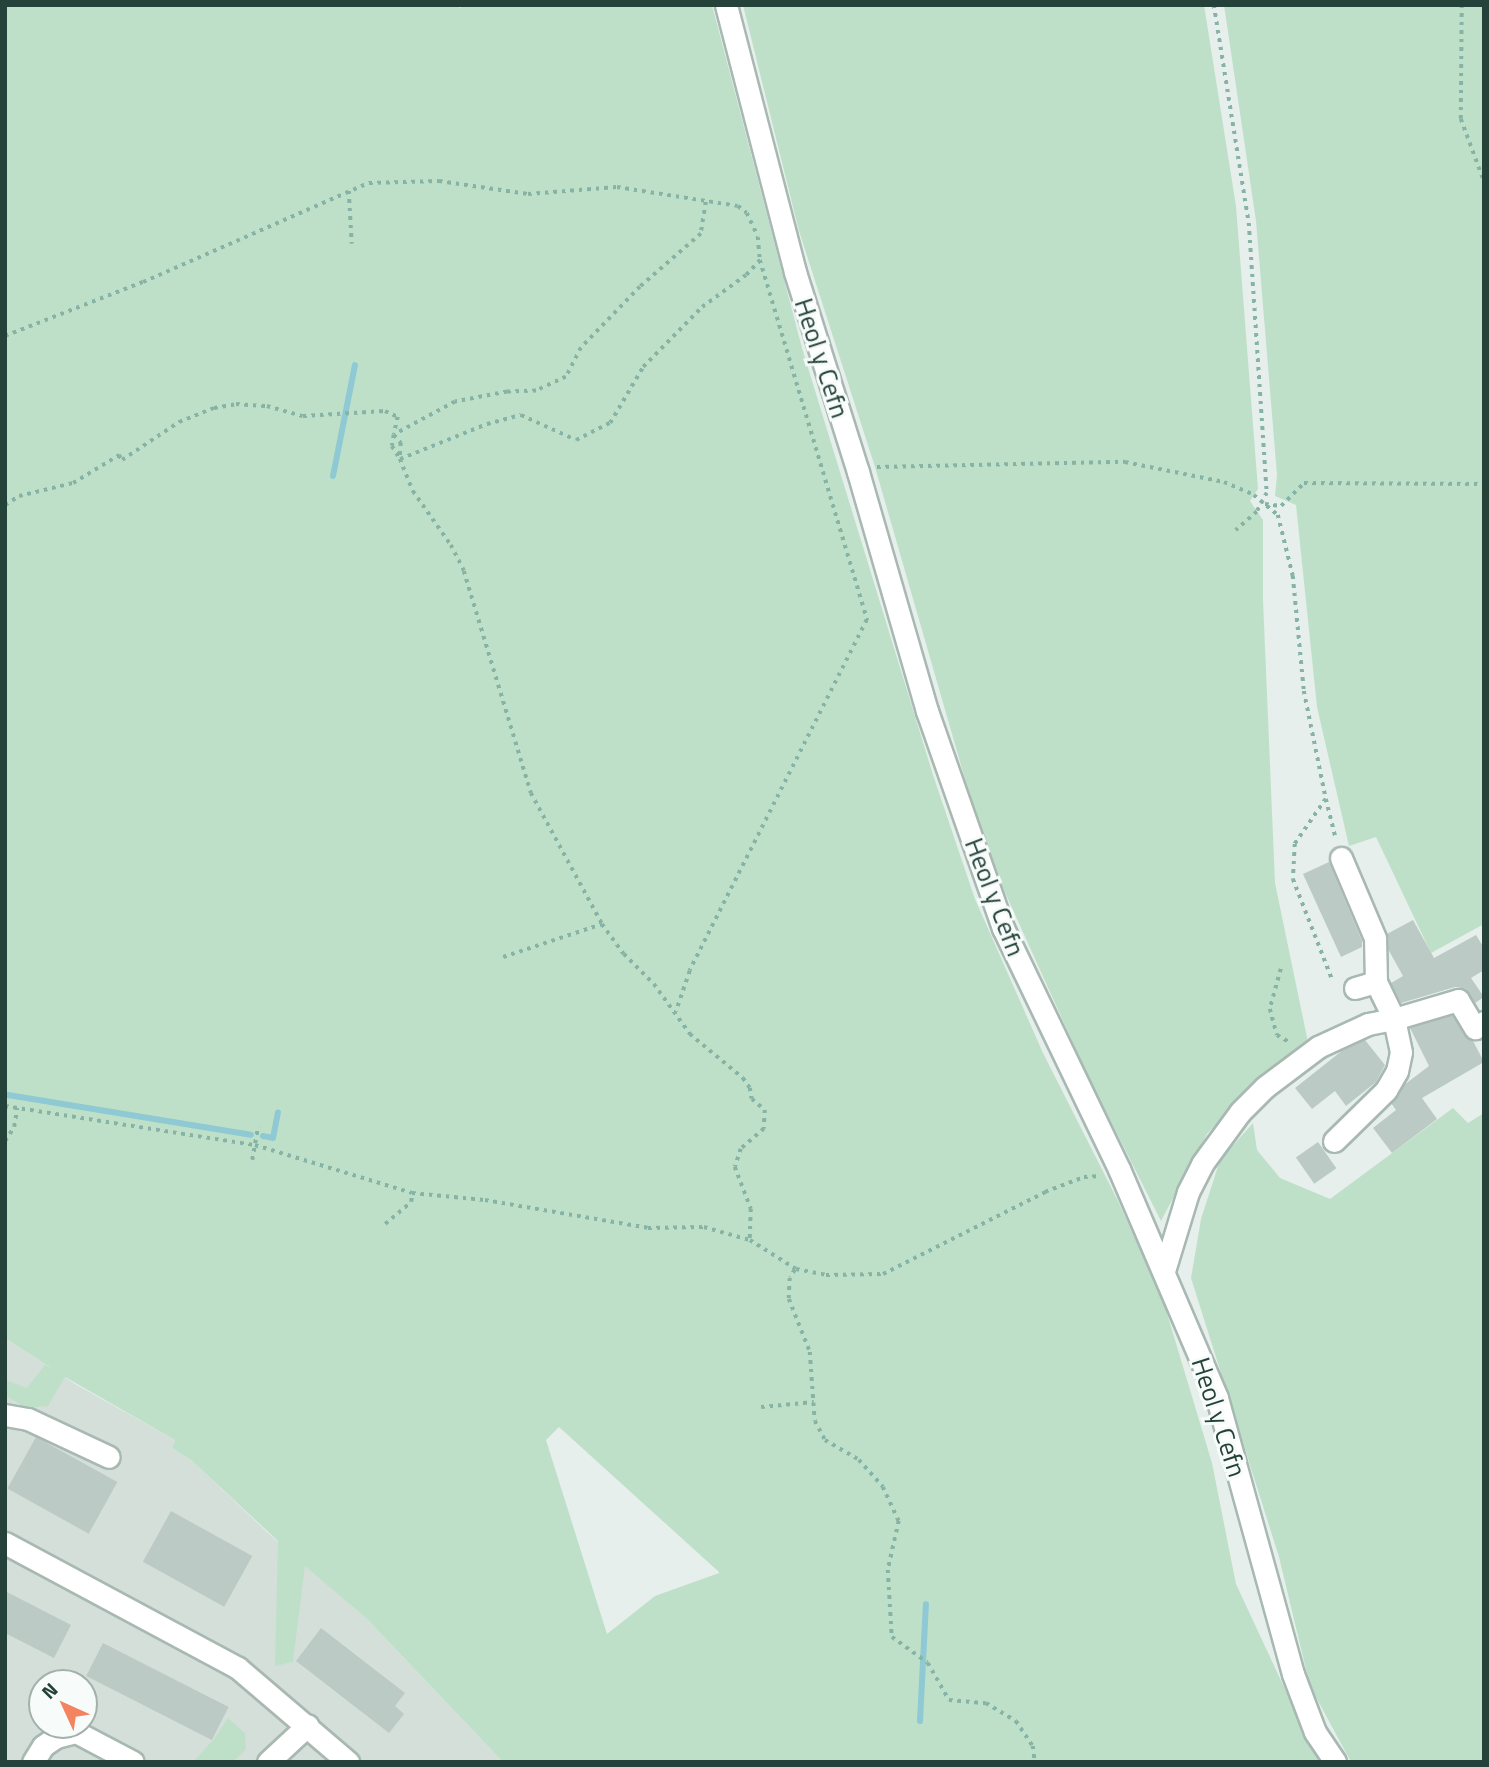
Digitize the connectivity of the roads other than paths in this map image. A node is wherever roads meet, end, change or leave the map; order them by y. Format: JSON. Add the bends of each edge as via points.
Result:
{"nodes":[{"id":1,"x":726,"y":5,"type":"edge"},
{"id":2,"x":1341,"y":858,"type":"road end"},
{"id":3,"x":1394,"y":1019,"type":"junction"},
{"id":4,"x":1484,"y":1022,"type":"edge"},
{"id":5,"x":1334,"y":1141,"type":"dead end"},
{"id":6,"x":1164,"y":1271,"type":"junction"},
{"id":7,"x":5,"y":1415,"type":"edge"},
{"id":8,"x":109,"y":1457,"type":"dead end"},
{"id":9,"x":5,"y":1543,"type":"edge"},
{"id":10,"x":308,"y":1725,"type":"junction"},
{"id":11,"x":33,"y":1762,"type":"edge"},
{"id":12,"x":133,"y":1762,"type":"edge"},
{"id":13,"x":268,"y":1762,"type":"edge"},
{"id":14,"x":348,"y":1762,"type":"edge"},
{"id":15,"x":1335,"y":1762,"type":"edge"}],
"edges":[{"from":1,"to":6,"type":"street","name":"Heol y Cefn","via":[[795,272],[927,711],[1003,928]]},
{"from":2,"to":3,"type":"street","via":[[1375,938],[1365,985]]},
{"from":3,"to":4,"type":"street","via":[[1458,1000],[1475,1028]]},
{"from":3,"to":5,"type":"street","via":[[1401,1052],[1398,1071],[1386,1090]]},
{"from":3,"to":6,"type":"street","via":[[1368,1024],[1318,1048],[1240,1112],[1202,1164],[1188,1192]]},
{"from":6,"to":15,"type":"street","name":"Heol y Cefn","via":[[1217,1398],[1293,1674],[1315,1732]]},
{"from":7,"to":8,"type":"street","via":[[28,1419]]},
{"from":9,"to":10,"type":"street","via":[[238,1668]]},
{"from":10,"to":13,"type":"street"},
{"from":10,"to":14,"type":"street"},
{"from":11,"to":12,"type":"street","via":[[43,1746],[76,1732]]}]}
